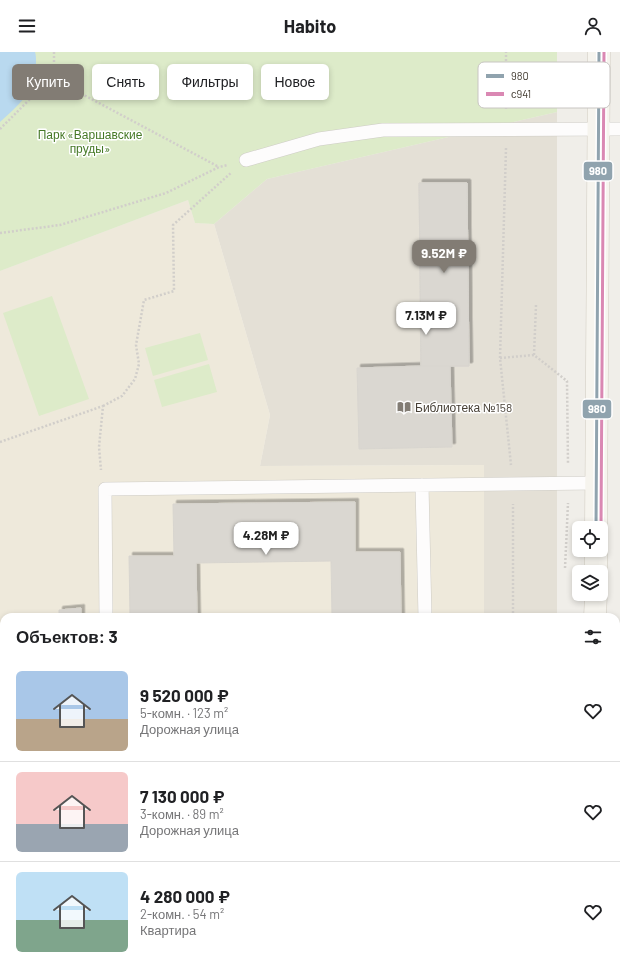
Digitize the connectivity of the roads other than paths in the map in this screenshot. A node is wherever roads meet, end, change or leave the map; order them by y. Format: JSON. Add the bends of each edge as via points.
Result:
{"nodes":[{"id":1,"x":599,"y":52,"type":"edge"},
{"id":2,"x":600,"y":62,"type":"edge"},
{"id":3,"x":607,"y":108,"type":"edge"},
{"id":4,"x":610,"y":129,"type":"edge"},
{"id":5,"x":246,"y":160,"type":"road end"},
{"id":6,"x":597,"y":483,"type":"junction"},
{"id":7,"x":422,"y":485,"type":"junction"},
{"id":8,"x":596,"y":521,"type":"edge"},
{"id":9,"x":596,"y":601,"type":"edge"},
{"id":10,"x":106,"y":613,"type":"edge"},
{"id":11,"x":425,"y":613,"type":"edge"},
{"id":12,"x":595,"y":613,"type":"edge"}],
"edges":[{"from":1,"to":2,"type":"main road"},
{"from":3,"to":4,"type":"main road"},
{"from":4,"to":5,"type":"lane","via":[[383,130],[319,139]]},
{"from":4,"to":6,"type":"main road"},
{"from":6,"to":7,"type":"lane"},
{"from":6,"to":8,"type":"main road"},
{"from":7,"to":10,"type":"lane","via":[[105,489]]},
{"from":7,"to":11,"type":"lane"},
{"from":9,"to":12,"type":"main road"}]}
